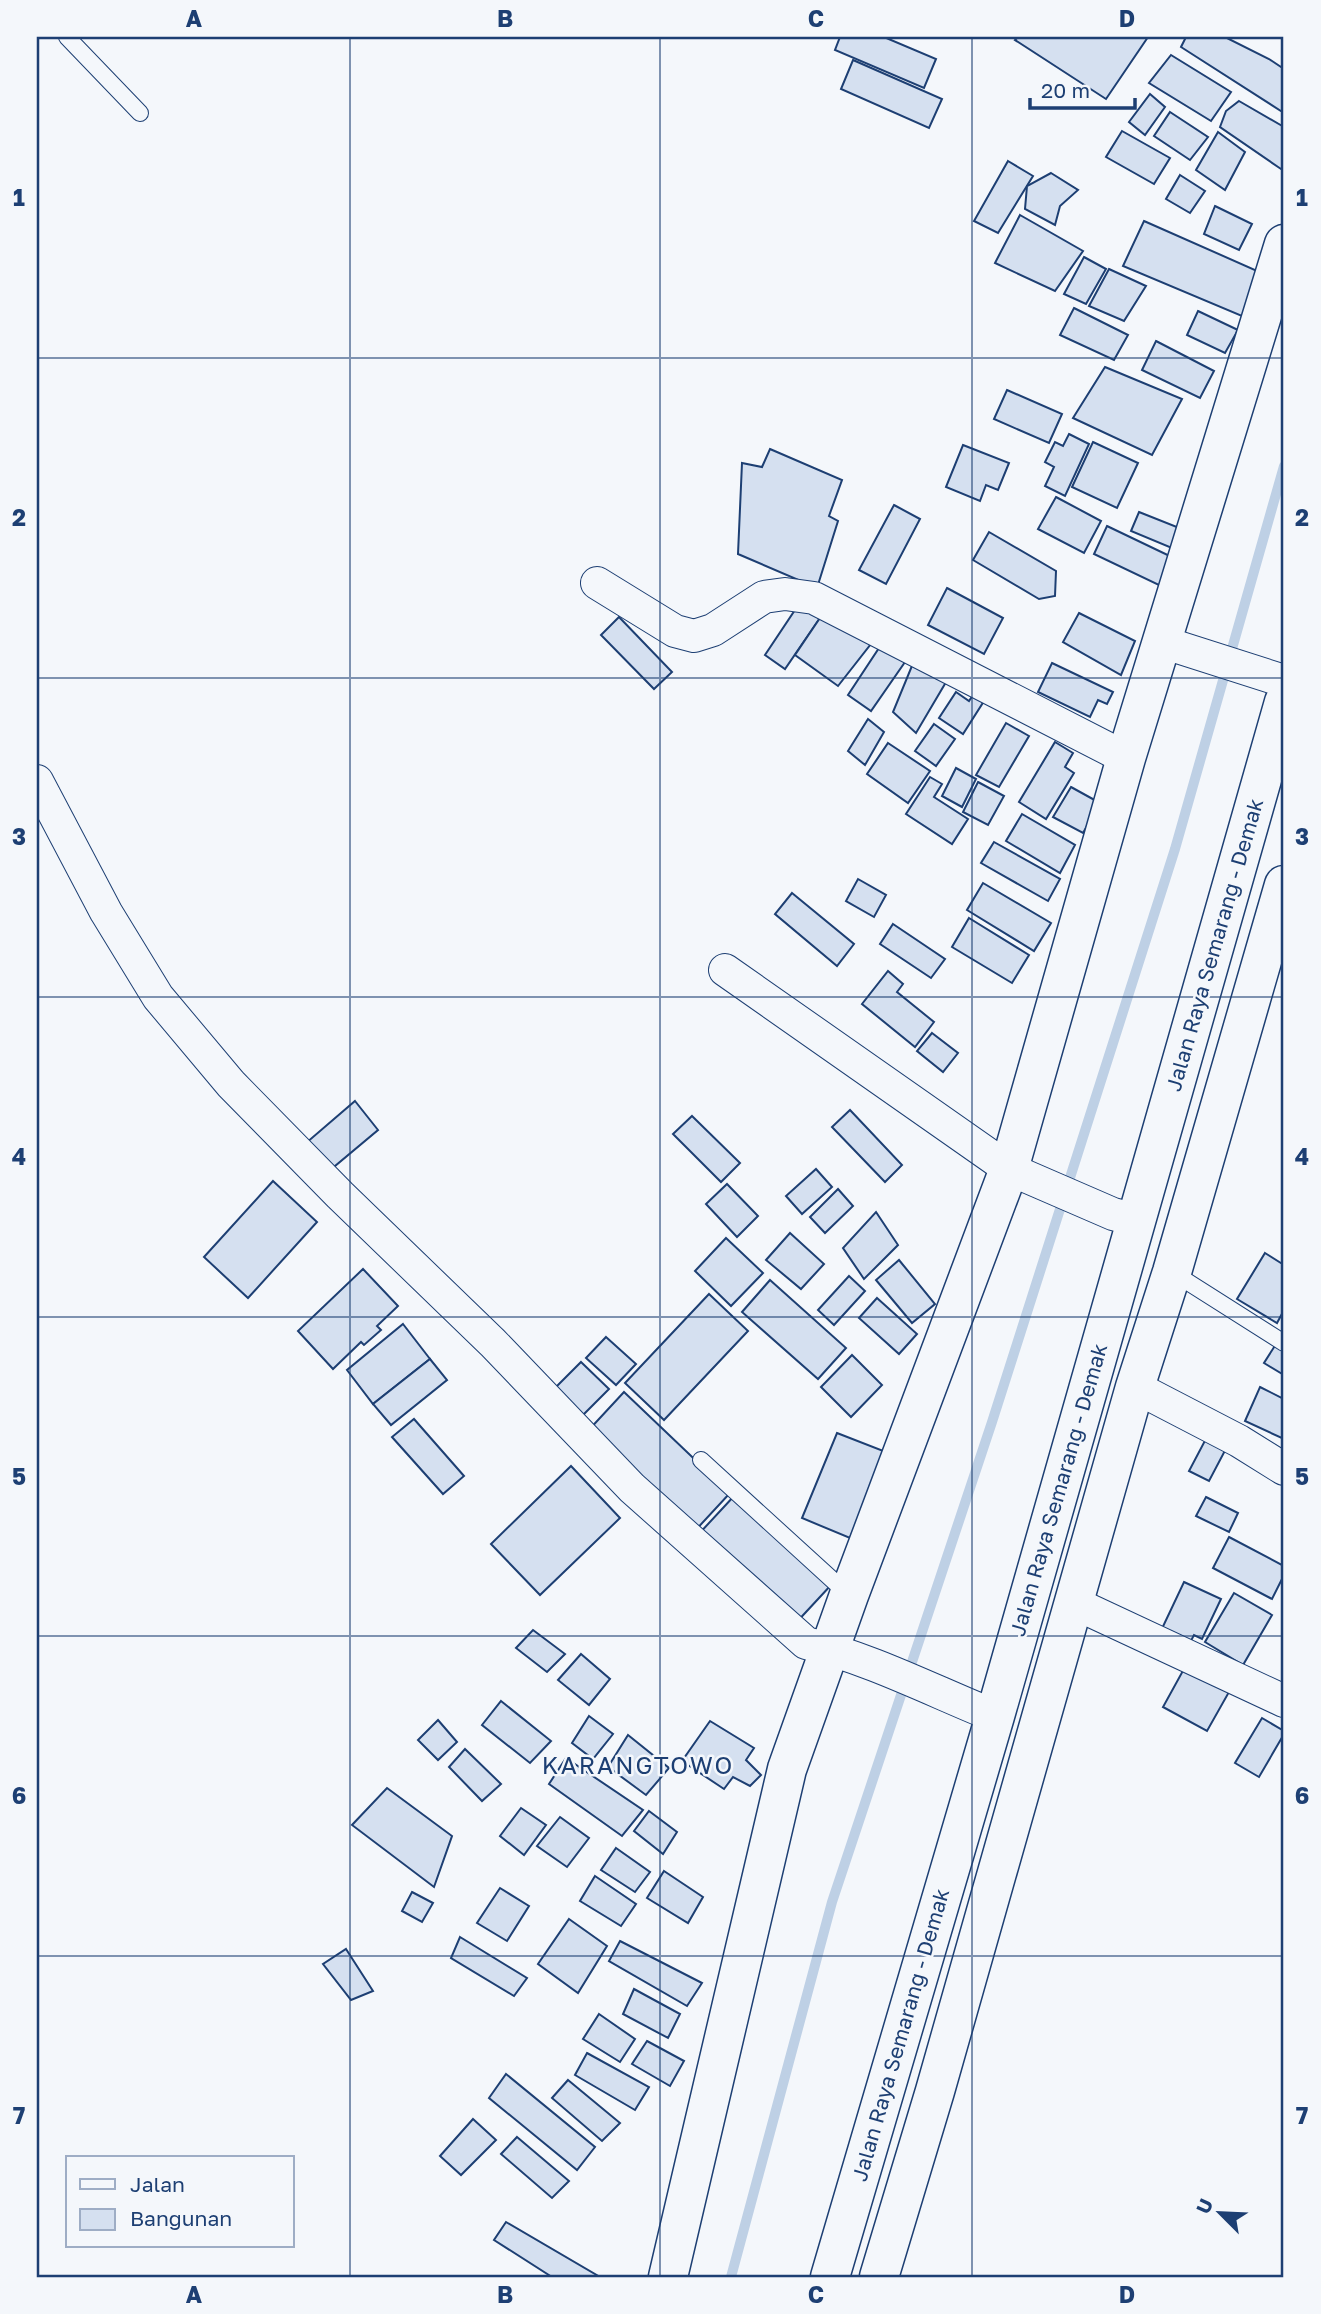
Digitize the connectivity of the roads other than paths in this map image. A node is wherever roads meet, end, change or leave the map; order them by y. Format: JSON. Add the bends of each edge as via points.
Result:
{"nodes":[{"id":1,"x":67,"y":37,"type":"edge"},
{"id":2,"x":140,"y":113,"type":"dead end"},
{"id":3,"x":1284,"y":244,"type":"edge"},
{"id":4,"x":597,"y":583,"type":"dead end"},
{"id":5,"x":1170,"y":644,"type":"junction"},
{"id":6,"x":1281,"y":686,"type":"edge"},
{"id":7,"x":1126,"y":758,"type":"junction"},
{"id":8,"x":37,"y":781,"type":"edge"},
{"id":9,"x":1284,"y":885,"type":"edge"},
{"id":10,"x":725,"y":970,"type":"dead end"},
{"id":11,"x":1194,"y":1024,"type":"junction"},
{"id":12,"x":1240,"y":1038,"type":"junction"},
{"id":13,"x":1015,"y":1171,"type":"junction"},
{"id":14,"x":1124,"y":1217,"type":"junction"},
{"id":15,"x":1172,"y":1272,"type":"junction"},
{"id":16,"x":1284,"y":1343,"type":"edge"},
{"id":17,"x":1135,"y":1387,"type":"junction"},
{"id":18,"x":701,"y":1460,"type":"dead end"},
{"id":19,"x":1284,"y":1468,"type":"edge"},
{"id":20,"x":849,"y":1595,"type":"junction"},
{"id":21,"x":1074,"y":1603,"type":"junction"},
{"id":22,"x":831,"y":1649,"type":"junction"},
{"id":23,"x":1284,"y":1701,"type":"edge"},
{"id":24,"x":995,"y":1716,"type":"junction"},
{"id":25,"x":668,"y":2277,"type":"edge"},
{"id":26,"x":830,"y":2277,"type":"edge"},
{"id":27,"x":879,"y":2277,"type":"edge"}],
"edges":[{"from":1,"to":2,"type":"lane"},
{"from":3,"to":5,"type":"main road"},
{"from":4,"to":7,"type":"street","via":[[675,631],[694,636],[713,630],[764,597],[814,598]]},
{"from":5,"to":6,"type":"street"},
{"from":5,"to":7,"type":"main road"},
{"from":6,"to":11,"type":"main road","name":"Jalan Raya Semarang - Demak"},
{"from":7,"to":13,"type":"main road"},
{"from":8,"to":22,"type":"street","via":[[106,912],[158,997],[231,1084],[494,1343],[632,1488],[806,1643]]},
{"from":9,"to":12,"type":"main road"},
{"from":10,"to":13,"type":"street"},
{"from":11,"to":12,"type":"main road"},
{"from":11,"to":14,"type":"main road","name":"Jalan Raya Semarang - Demak"},
{"from":12,"to":15,"type":"main road"},
{"from":13,"to":14,"type":"street"},
{"from":13,"to":20,"type":"main road"},
{"from":14,"to":24,"type":"main road","name":"Jalan Raya Semarang - Demak"},
{"from":15,"to":16,"type":"lane"},
{"from":15,"to":17,"type":"main road"},
{"from":17,"to":19,"type":"street"},
{"from":17,"to":21,"type":"main road"},
{"from":18,"to":20,"type":"lane"},
{"from":20,"to":22,"type":"main road"},
{"from":21,"to":23,"type":"street"},
{"from":21,"to":27,"type":"main road"},
{"from":22,"to":24,"type":"street"},
{"from":22,"to":25,"type":"main road","via":[[787,1769]]},
{"from":24,"to":26,"type":"main road","name":"Jalan Raya Semarang - Demak"}]}
